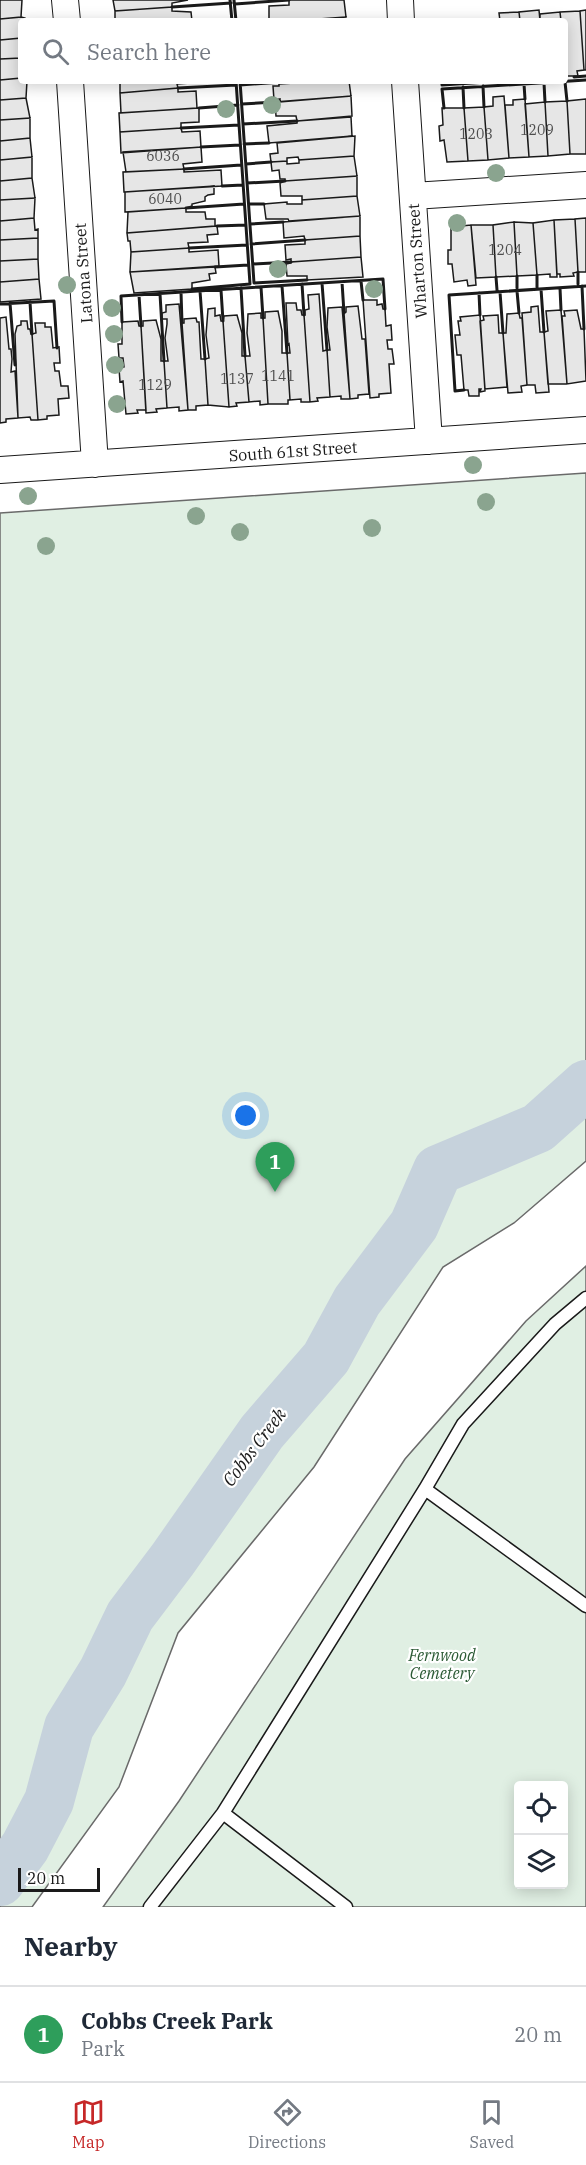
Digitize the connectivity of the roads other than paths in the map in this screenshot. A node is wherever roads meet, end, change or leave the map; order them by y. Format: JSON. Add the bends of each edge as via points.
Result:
{"nodes":[{"id":1,"x":65,"y":0,"type":"edge"},
{"id":2,"x":400,"y":0,"type":"edge"},
{"id":3,"x":67,"y":18,"type":"edge"},
{"id":4,"x":401,"y":18,"type":"edge"},
{"id":5,"x":70,"y":84,"type":"edge"},
{"id":6,"x":405,"y":84,"type":"edge"},
{"id":7,"x":586,"y":185,"type":"edge"},
{"id":8,"x":413,"y":196,"type":"junction"},
{"id":9,"x":586,"y":430,"type":"edge"},
{"id":10,"x":429,"y":441,"type":"junction"},
{"id":11,"x":95,"y":464,"type":"junction"},
{"id":12,"x":0,"y":470,"type":"edge"},
{"id":13,"x":586,"y":1298,"type":"edge"},
{"id":14,"x":425,"y":1489,"type":"junction"},
{"id":15,"x":586,"y":1606,"type":"edge"},
{"id":16,"x":223,"y":1813,"type":"junction"},
{"id":17,"x":150,"y":1907,"type":"edge"},
{"id":18,"x":346,"y":1907,"type":"edge"}],
"edges":[{"from":1,"to":3,"type":"street"},
{"from":2,"to":4,"type":"street"},
{"from":5,"to":11,"type":"street","name":"Latona Street"},
{"from":6,"to":8,"type":"street","name":"Wharton Street"},
{"from":7,"to":8,"type":"street"},
{"from":8,"to":10,"type":"street","name":"Wharton Street"},
{"from":9,"to":10,"type":"street","name":"South 61st Street"},
{"from":10,"to":11,"type":"street","name":"South 61st Street"},
{"from":11,"to":12,"type":"street","name":"South 61st Street"},
{"from":13,"to":14,"type":"lane","via":[[555,1324],[463,1424]]},
{"from":14,"to":15,"type":"lane"},
{"from":14,"to":16,"type":"lane"},
{"from":16,"to":17,"type":"lane"},
{"from":16,"to":18,"type":"lane"}]}
